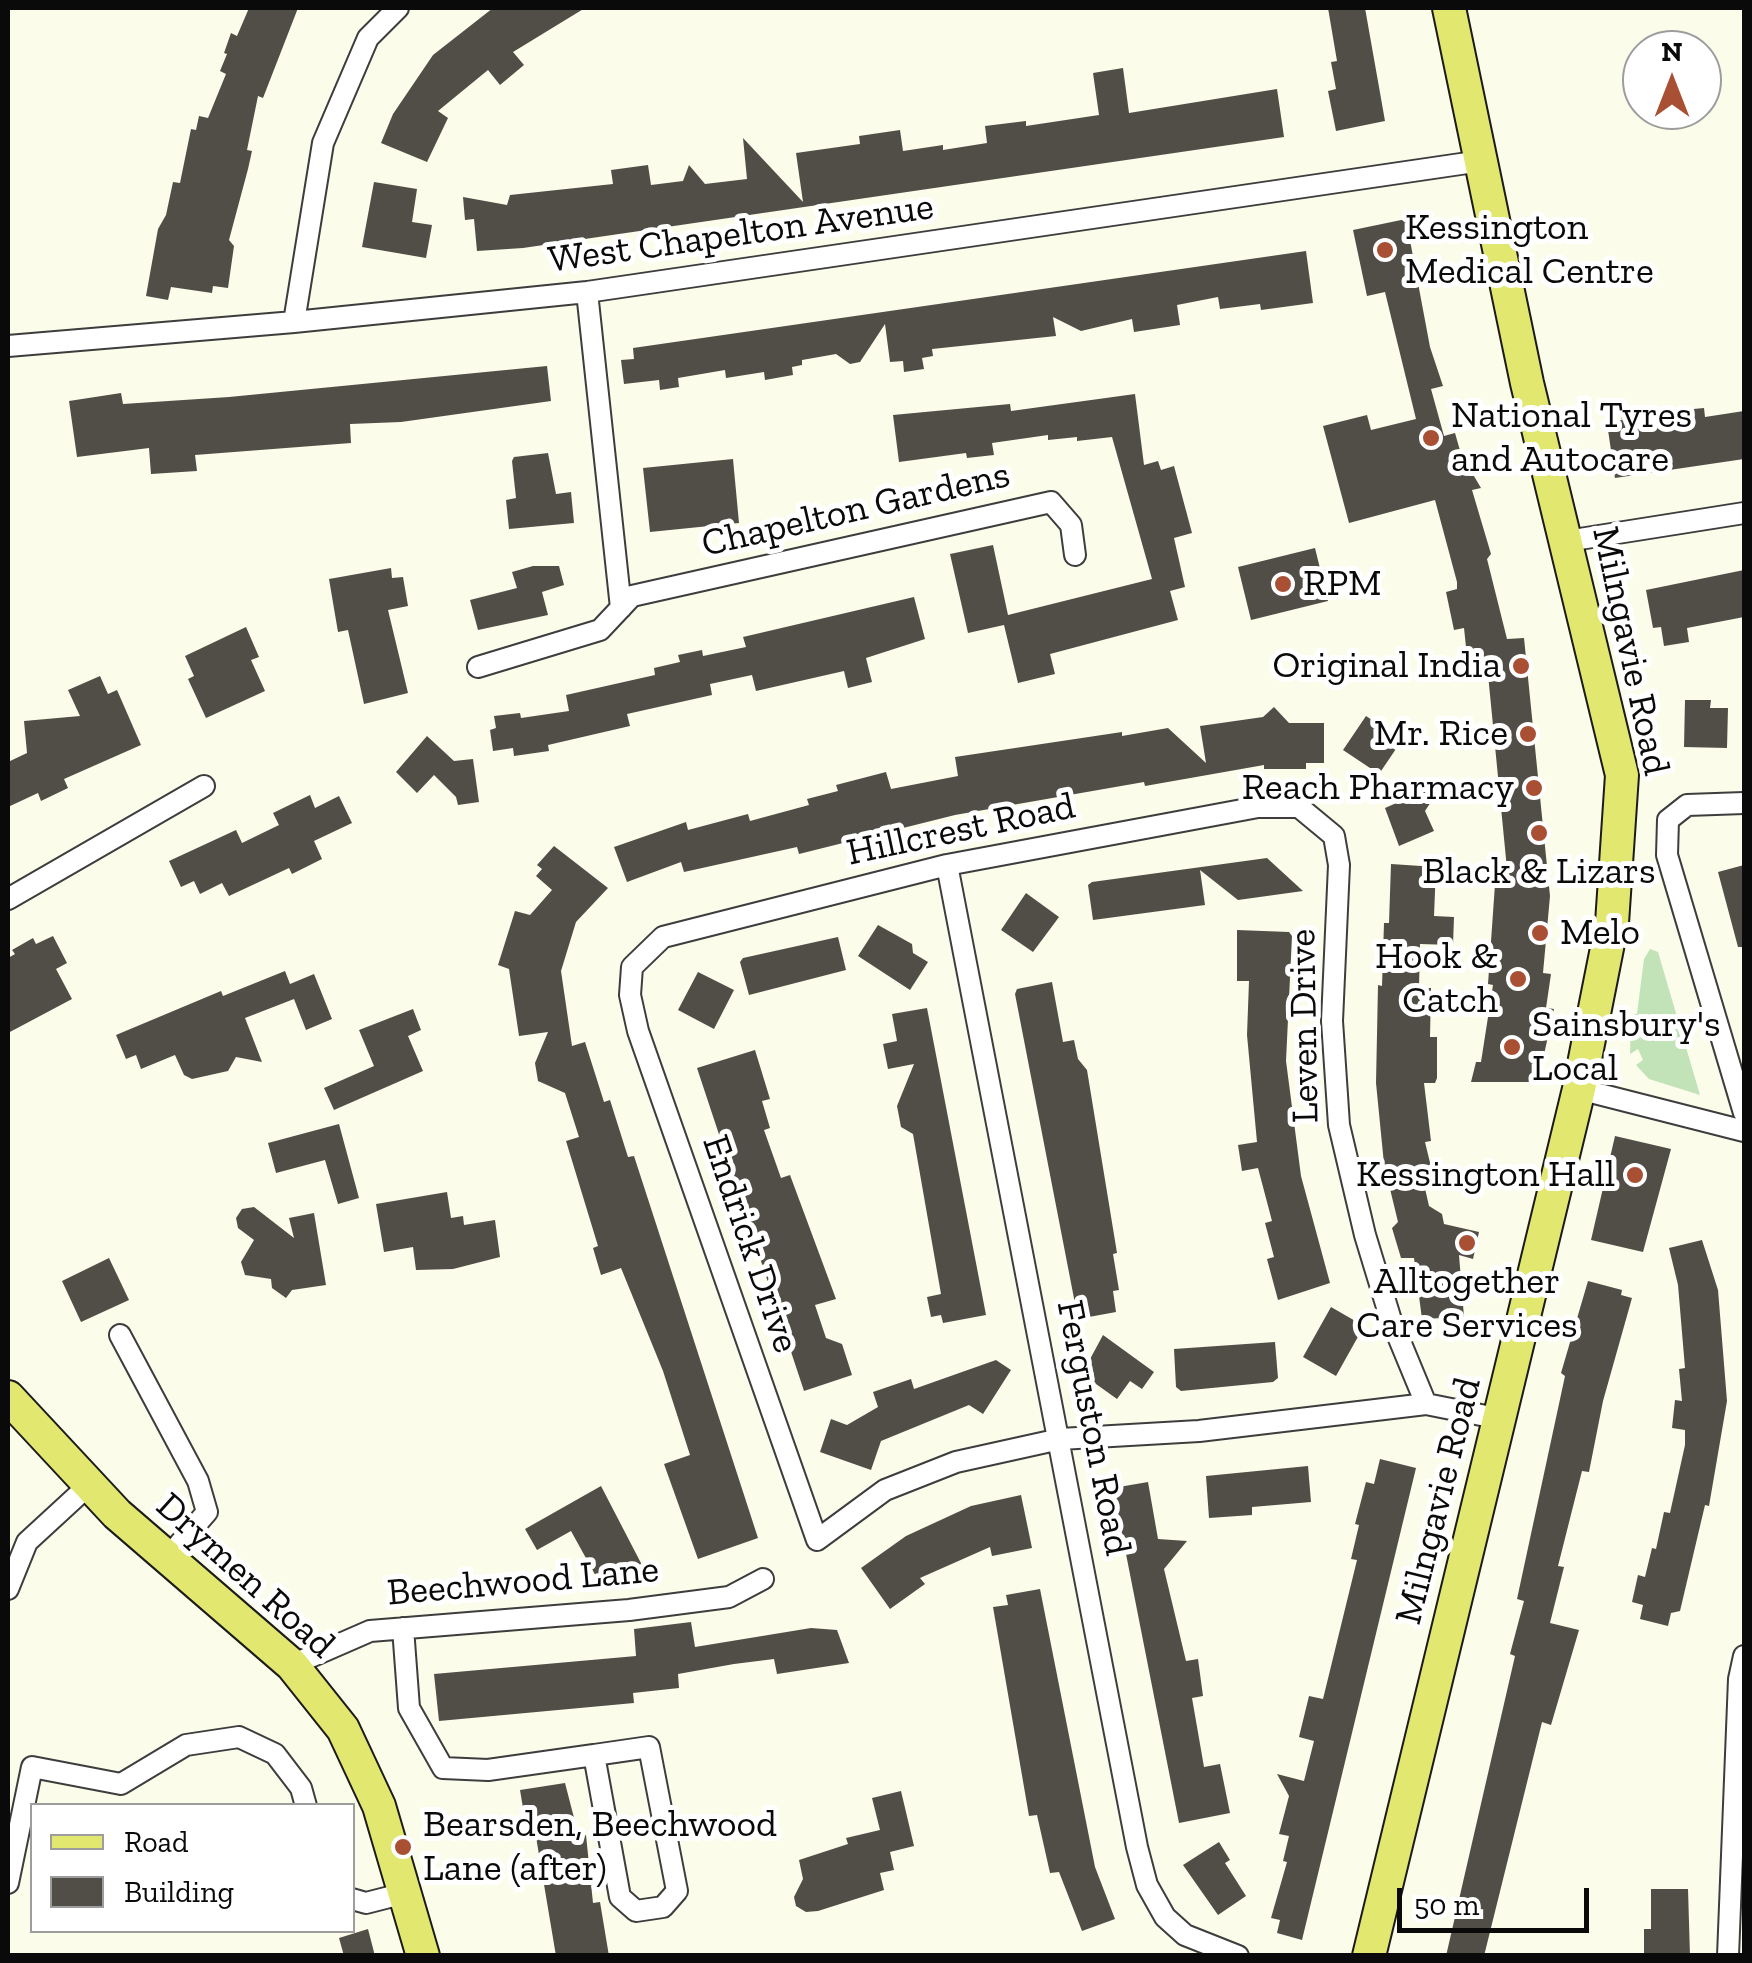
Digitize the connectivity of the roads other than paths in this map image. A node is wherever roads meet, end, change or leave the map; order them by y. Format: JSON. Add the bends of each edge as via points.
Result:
{"nodes":[{"id":1,"x":398,"y":8,"type":"edge"},
{"id":2,"x":1449,"y":8,"type":"edge"},
{"id":3,"x":1481,"y":161,"type":"junction"},
{"id":4,"x":587,"y":292,"type":"junction"},
{"id":5,"x":294,"y":322,"type":"junction"},
{"id":6,"x":8,"y":346,"type":"edge"},
{"id":7,"x":1744,"y":512,"type":"edge"},
{"id":8,"x":1567,"y":541,"type":"junction"},
{"id":9,"x":1075,"y":555,"type":"dead end"},
{"id":10,"x":621,"y":608,"type":"junction"},
{"id":11,"x":478,"y":667,"type":"dead end"},
{"id":12,"x":204,"y":786,"type":"dead end"},
{"id":13,"x":1744,"y":803,"type":"edge"},
{"id":14,"x":1316,"y":820,"type":"joint"},
{"id":15,"x":947,"y":865,"type":"junction"},
{"id":16,"x":8,"y":900,"type":"edge"},
{"id":17,"x":632,"y":968,"type":"joint"},
{"id":18,"x":1579,"y":1088,"type":"junction"},
{"id":19,"x":1744,"y":1113,"type":"edge"},
{"id":20,"x":1744,"y":1131,"type":"edge"},
{"id":21,"x":120,"y":1335,"type":"dead end"},
{"id":22,"x":8,"y":1397,"type":"edge"},
{"id":23,"x":1426,"y":1404,"type":"junction"},
{"id":24,"x":1501,"y":1419,"type":"junction"},
{"id":25,"x":1060,"y":1439,"type":"junction"},
{"id":26,"x":89,"y":1485,"type":"junction"},
{"id":27,"x":168,"y":1557,"type":"junction"},
{"id":28,"x":762,"y":1579,"type":"dead end"},
{"id":29,"x":8,"y":1589,"type":"edge"},
{"id":30,"x":403,"y":1628,"type":"junction"},
{"id":31,"x":1744,"y":1656,"type":"edge"},
{"id":32,"x":292,"y":1665,"type":"junction"},
{"id":33,"x":594,"y":1755,"type":"junction"},
{"id":34,"x":1740,"y":1773,"type":"edge"},
{"id":35,"x":305,"y":1803,"type":"edge"},
{"id":36,"x":8,"y":1883,"type":"edge"},
{"id":37,"x":405,"y":1893,"type":"junction"},
{"id":38,"x":355,"y":1900,"type":"edge"},
{"id":39,"x":423,"y":1956,"type":"edge"},
{"id":40,"x":1238,"y":1956,"type":"edge"},
{"id":41,"x":1370,"y":1956,"type":"edge"},
{"id":42,"x":1728,"y":1956,"type":"edge"}],
"edges":[{"from":1,"to":5,"type":"street","via":[[368,38],[323,143]]},
{"from":2,"to":3,"type":"main road","name":"Milngavie Road"},
{"from":3,"to":4,"type":"street","name":"West Chapelton Avenue"},
{"from":3,"to":8,"type":"main road","name":"Milngavie Road"},
{"from":4,"to":5,"type":"street","name":"West Chapelton Avenue"},
{"from":4,"to":10,"type":"street"},
{"from":5,"to":6,"type":"street","name":"West Chapelton Avenue"},
{"from":7,"to":8,"type":"street"},
{"from":8,"to":18,"type":"main road","name":"Milngavie Road","via":[[1622,775],[1612,924]]},
{"from":9,"to":10,"type":"street","name":"Chapelton Gardens","via":[[1070,525],[1051,502],[632,596]]},
{"from":10,"to":11,"type":"street","name":"Chapelton Gardens","via":[[600,630]]},
{"from":12,"to":16,"type":"street"},
{"from":13,"to":19,"type":"street","via":[[1687,804],[1668,820],[1667,854]]},
{"from":14,"to":15,"type":"street","name":"Hillcrest Road","via":[[1299,807],[1258,807]]},
{"from":14,"to":23,"type":"street","name":"Leven Drive","via":[[1334,836],[1339,865],[1332,1022],[1339,1125],[1380,1284]]},
{"from":15,"to":17,"type":"street","name":"Hillcrest Road","via":[[663,937]]},
{"from":15,"to":25,"type":"street","name":"Ferguston Road"},
{"from":17,"to":25,"type":"street","name":"Endrick Drive","via":[[638,1031],[817,1540],[885,1490],[956,1462]]},
{"from":18,"to":20,"type":"street"},
{"from":18,"to":24,"type":"main road","name":"Milngavie Road"},
{"from":21,"to":27,"type":"street","via":[[208,1512]]},
{"from":22,"to":26,"type":"main road","name":"Drymen Road"},
{"from":23,"to":24,"type":"street"},
{"from":23,"to":25,"type":"street","via":[[1199,1431]]},
{"from":24,"to":41,"type":"main road","name":"Milngavie Road"},
{"from":25,"to":40,"type":"street","name":"Ferguston Road","via":[[1147,1885],[1165,1917],[1185,1934]]},
{"from":26,"to":27,"type":"main road","name":"Drymen Road"},
{"from":26,"to":29,"type":"street","via":[[28,1542]]},
{"from":27,"to":32,"type":"main road","name":"Drymen Road"},
{"from":28,"to":30,"type":"street","name":"Beechwood Lane","via":[[729,1597]]},
{"from":30,"to":32,"type":"street","name":"Beechwood Lane","via":[[370,1631]]},
{"from":30,"to":33,"type":"street","via":[[409,1708],[442,1768],[488,1770]]},
{"from":31,"to":34,"type":"street"},
{"from":32,"to":37,"type":"main road","name":"Drymen Road","via":[[343,1729],[379,1806]]},
{"from":33,"to":33,"type":"street","via":[[650,1747],[676,1892],[663,1907],[636,1911],[620,1896]]},
{"from":34,"to":42,"type":"street"},
{"from":35,"to":36,"type":"street","via":[[275,1754],[239,1736],[186,1745],[121,1784],[32,1766]]},
{"from":37,"to":38,"type":"street","via":[[366,1904]]},
{"from":37,"to":39,"type":"main road","name":"Drymen Road"}]}
